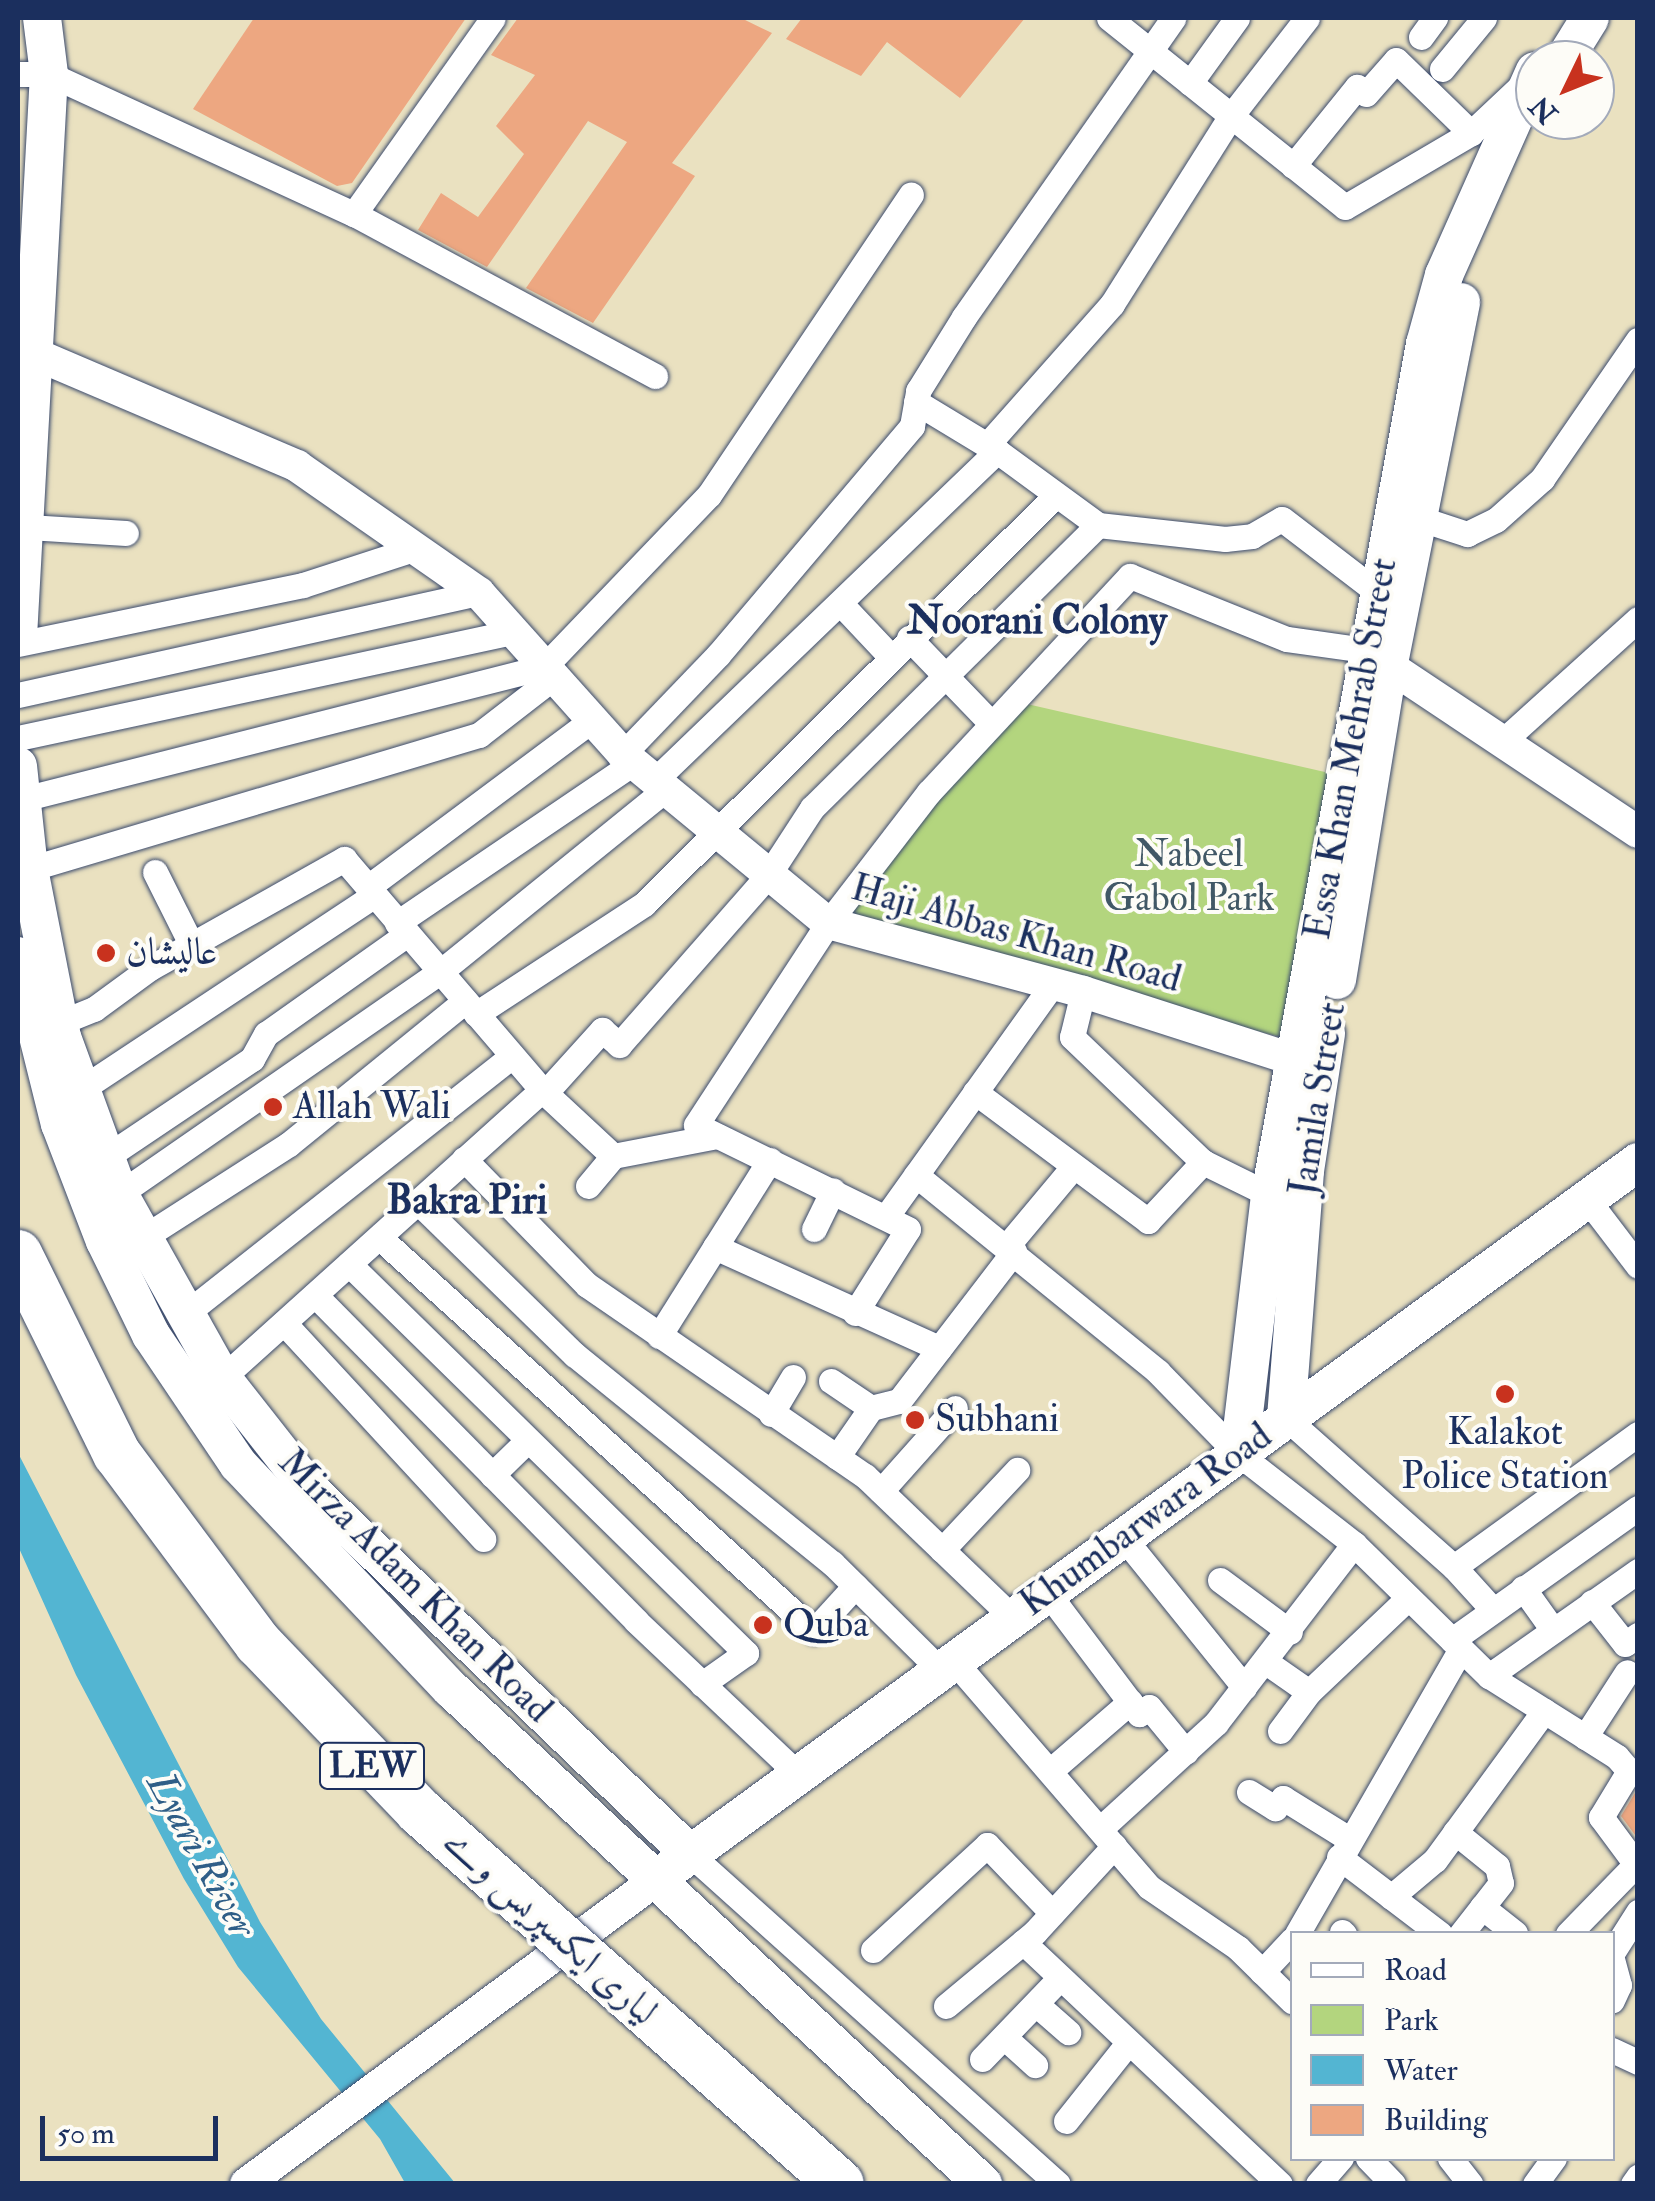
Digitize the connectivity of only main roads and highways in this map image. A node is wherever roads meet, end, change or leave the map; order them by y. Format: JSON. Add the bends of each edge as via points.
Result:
{"nodes":[{"id":1,"x":42,"y":18,"type":"edge"},
{"id":2,"x":1590,"y":18,"type":"edge"},
{"id":3,"x":1569,"y":40,"type":"edge"},
{"id":4,"x":33,"y":74,"type":"edge"},
{"id":5,"x":1515,"y":125,"type":"edge"},
{"id":6,"x":1526,"y":140,"type":"edge"},
{"id":7,"x":1388,"y":600,"type":"junction"},
{"id":8,"x":18,"y":640,"type":"edge"},
{"id":9,"x":18,"y":783,"type":"edge"},
{"id":10,"x":18,"y":956,"type":"edge"},
{"id":11,"x":1308,"y":1064,"type":"junction"},
{"id":12,"x":1638,"y":1162,"type":"edge"},
{"id":13,"x":18,"y":1254,"type":"edge"},
{"id":14,"x":1286,"y":1418,"type":"junction"},
{"id":15,"x":1238,"y":1449,"type":"junction"},
{"id":16,"x":690,"y":1854,"type":"junction"},
{"id":17,"x":656,"y":1880,"type":"junction"},
{"id":18,"x":840,"y":2184,"type":"edge"},
{"id":19,"x":983,"y":2184,"type":"edge"}],
"edges":[{"from":1,"to":4,"type":"main road"},
{"from":2,"to":3,"type":"main road","name":"Essa Khan Mehrab Street"},
{"from":4,"to":8,"type":"main road","via":[[35,354]]},
{"from":5,"to":7,"type":"main road","name":"Essa Khan Mehrab Street","via":[[1444,275]]},
{"from":6,"to":7,"type":"main road","name":"Essa Khan Mehrab Street","via":[[1476,252],[1458,312],[1418,518]]},
{"from":7,"to":11,"type":"main road","name":"Essa Khan Mehrab Street"},
{"from":9,"to":16,"type":"main road","name":"Mirza Adam Khan Road","via":[[58,1023],[80,1090],[140,1239],[222,1378],[310,1490]]},
{"from":10,"to":17,"type":"main road","name":"Mirza Adam Khan Road","via":[[60,1124],[104,1241],[190,1398],[248,1476],[354,1593]]},
{"from":11,"to":14,"type":"main road","name":"Jamila Street"},
{"from":11,"to":15,"type":"main road","name":"Essa Khan Mehrab Street","via":[[1270,1195]]},
{"from":12,"to":14,"type":"main road","name":"Khumbarwara Road"},
{"from":13,"to":18,"type":"highway","name":"لیاری ایکسپریس وے","number":"LEW","bridge":true,"via":[[118,1454],[258,1643],[420,1811]]},
{"from":14,"to":15,"type":"main road","name":"Khumbarwara Road"},
{"from":15,"to":16,"type":"main road","name":"Khumbarwara Road"},
{"from":16,"to":17,"type":"main road","name":"Khumbarwara Road"},
{"from":17,"to":19,"type":"main road","name":"Mirza Adam Khan Road"}]}
